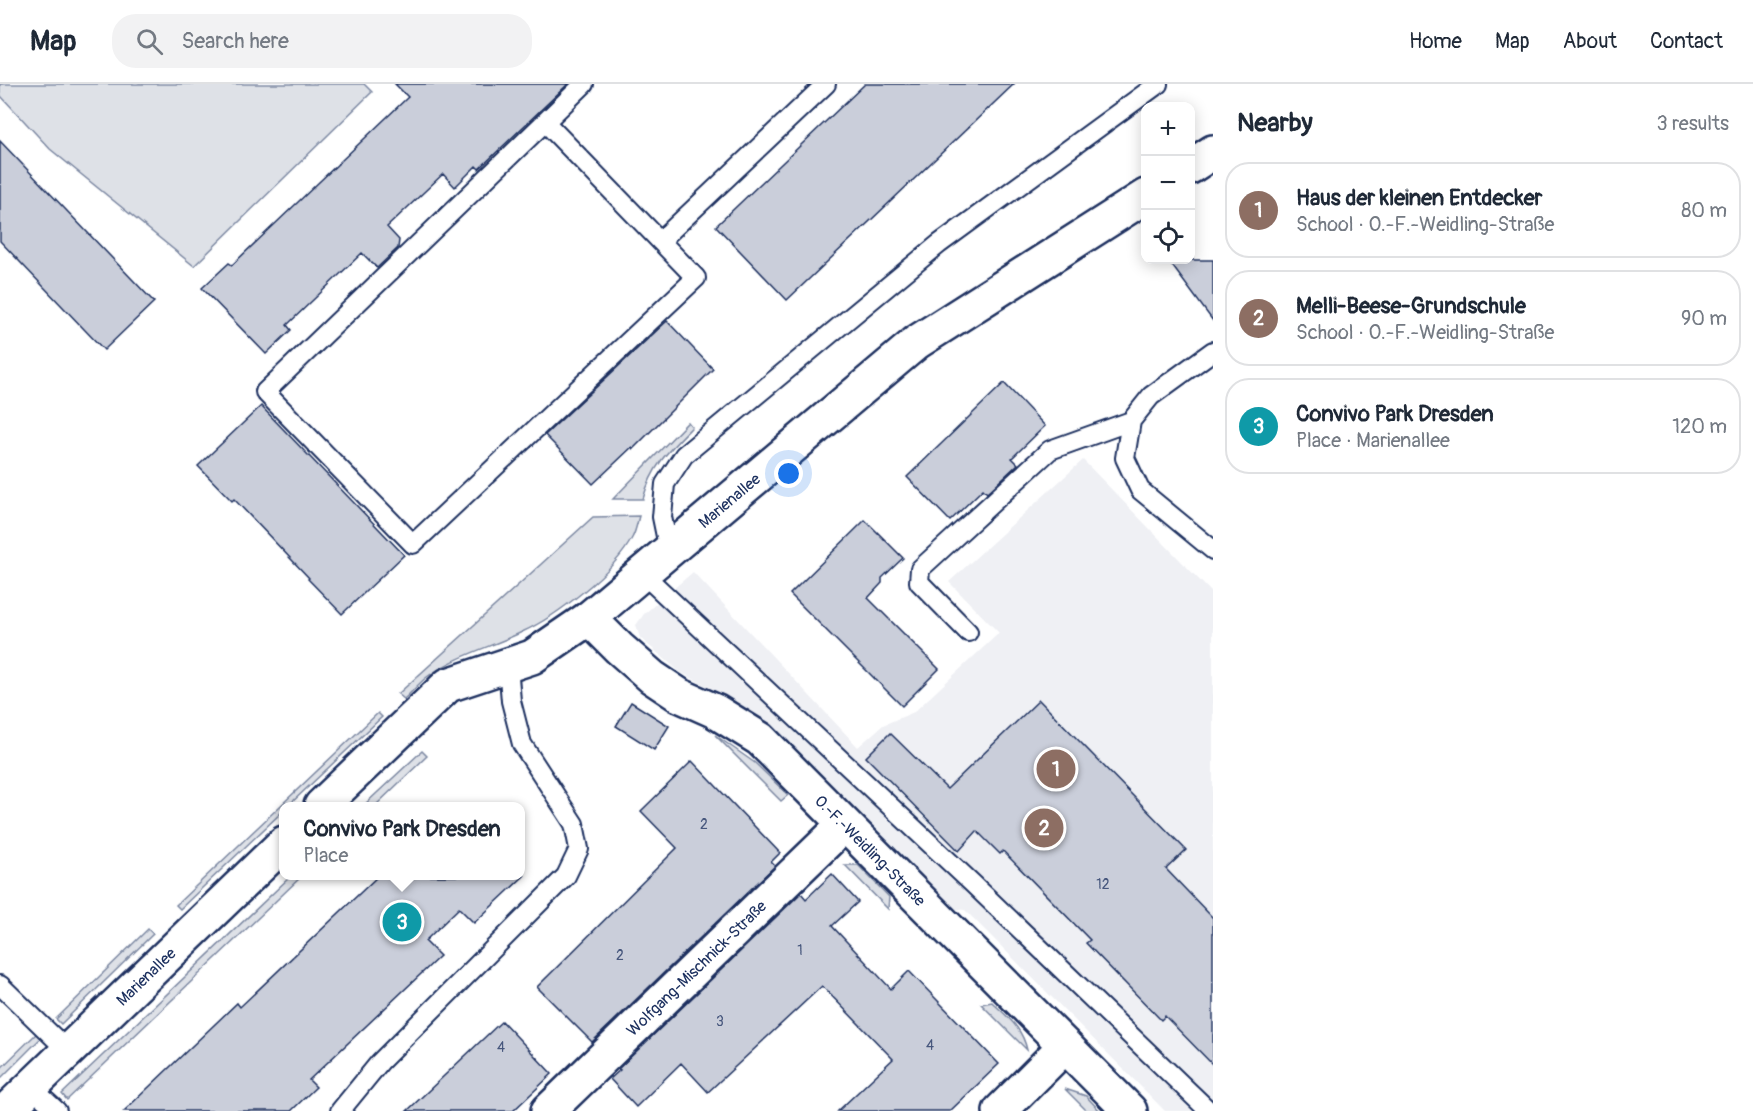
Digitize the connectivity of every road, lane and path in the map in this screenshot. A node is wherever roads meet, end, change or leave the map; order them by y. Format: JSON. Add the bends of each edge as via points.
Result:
{"nodes":[{"id":1,"x":585,"y":84,"type":"edge"},
{"id":2,"x":826,"y":84,"type":"edge"},
{"id":3,"x":1158,"y":84,"type":"edge"},
{"id":4,"x":545,"y":122,"type":"junction"},
{"id":5,"x":1213,"y":152,"type":"edge"},
{"id":6,"x":1195,"y":164,"type":"edge"},
{"id":7,"x":1141,"y":199,"type":"edge"},
{"id":8,"x":660,"y":241,"type":"junction"},
{"id":9,"x":1213,"y":351,"type":"edge"},
{"id":10,"x":1131,"y":421,"type":"junction"},
{"id":11,"x":1213,"y":550,"type":"edge"},
{"id":12,"x":669,"y":551,"type":"junction"},
{"id":13,"x":642,"y":573,"type":"junction"},
{"id":14,"x":589,"y":618,"type":"junction"},
{"id":15,"x":968,"y":632,"type":"dead end"},
{"id":16,"x":508,"y":665,"type":"junction"},
{"id":17,"x":326,"y":802,"type":"edge"},
{"id":18,"x":844,"y":825,"type":"junction"},
{"id":19,"x":279,"y":848,"type":"edge"},
{"id":20,"x":0,"y":985,"type":"edge"},
{"id":21,"x":1065,"y":1046,"type":"junction"},
{"id":22,"x":68,"y":1051,"type":"junction"},
{"id":23,"x":31,"y":1087,"type":"junction"},
{"id":24,"x":6,"y":1111,"type":"edge"},
{"id":25,"x":57,"y":1111,"type":"edge"},
{"id":26,"x":340,"y":1111,"type":"edge"},
{"id":27,"x":549,"y":1111,"type":"edge"},
{"id":28,"x":1000,"y":1111,"type":"edge"},
{"id":29,"x":1130,"y":1111,"type":"edge"},
{"id":30,"x":1209,"y":1111,"type":"edge"}],
"edges":[{"from":1,"to":4,"type":"lane"},
{"from":2,"to":8,"type":"lane"},
{"from":3,"to":12,"type":"lane","via":[[939,244],[684,455],[665,484],[662,517]]},
{"from":4,"to":8,"type":"lane"},
{"from":4,"to":8,"type":"lane","via":[[265,392],[413,544],[696,278]]},
{"from":5,"to":6,"type":"street"},
{"from":7,"to":12,"type":"street","name":"Marienallee","via":[[917,342]]},
{"from":9,"to":10,"type":"lane","via":[[1151,396]]},
{"from":10,"to":11,"type":"lane","via":[[1125,458],[1140,490]]},
{"from":10,"to":15,"type":"lane","via":[[1050,450],[920,569],[919,582]]},
{"from":12,"to":13,"type":"street","name":"Marienallee"},
{"from":13,"to":14,"type":"street","name":"Marienallee"},
{"from":13,"to":30,"type":"lane"},
{"from":14,"to":16,"type":"street","name":"Marienallee","via":[[532,657]]},
{"from":14,"to":18,"type":"street","name":"O.-F.-Weidling-Straße","via":[[652,676],[760,739]]},
{"from":16,"to":17,"type":"street","name":"Marienallee","via":[[448,685]]},
{"from":16,"to":26,"type":"lane","via":[[511,701],[522,744],[574,824],[579,849],[566,876],[380,1062]]},
{"from":18,"to":21,"type":"street","name":"O.-F.-Weidling-Straße"},
{"from":18,"to":27,"type":"street","name":"Wolfgang-Mischnick-Straße"},
{"from":19,"to":22,"type":"street","name":"Marienallee"},
{"from":20,"to":22,"type":"lane"},
{"from":21,"to":28,"type":"street"},
{"from":21,"to":29,"type":"street","name":"O.-F.-Weidling-Straße"},
{"from":22,"to":23,"type":"street","name":"Marienallee"},
{"from":23,"to":24,"type":"street","name":"Marienallee"},
{"from":23,"to":25,"type":"lane"}]}
